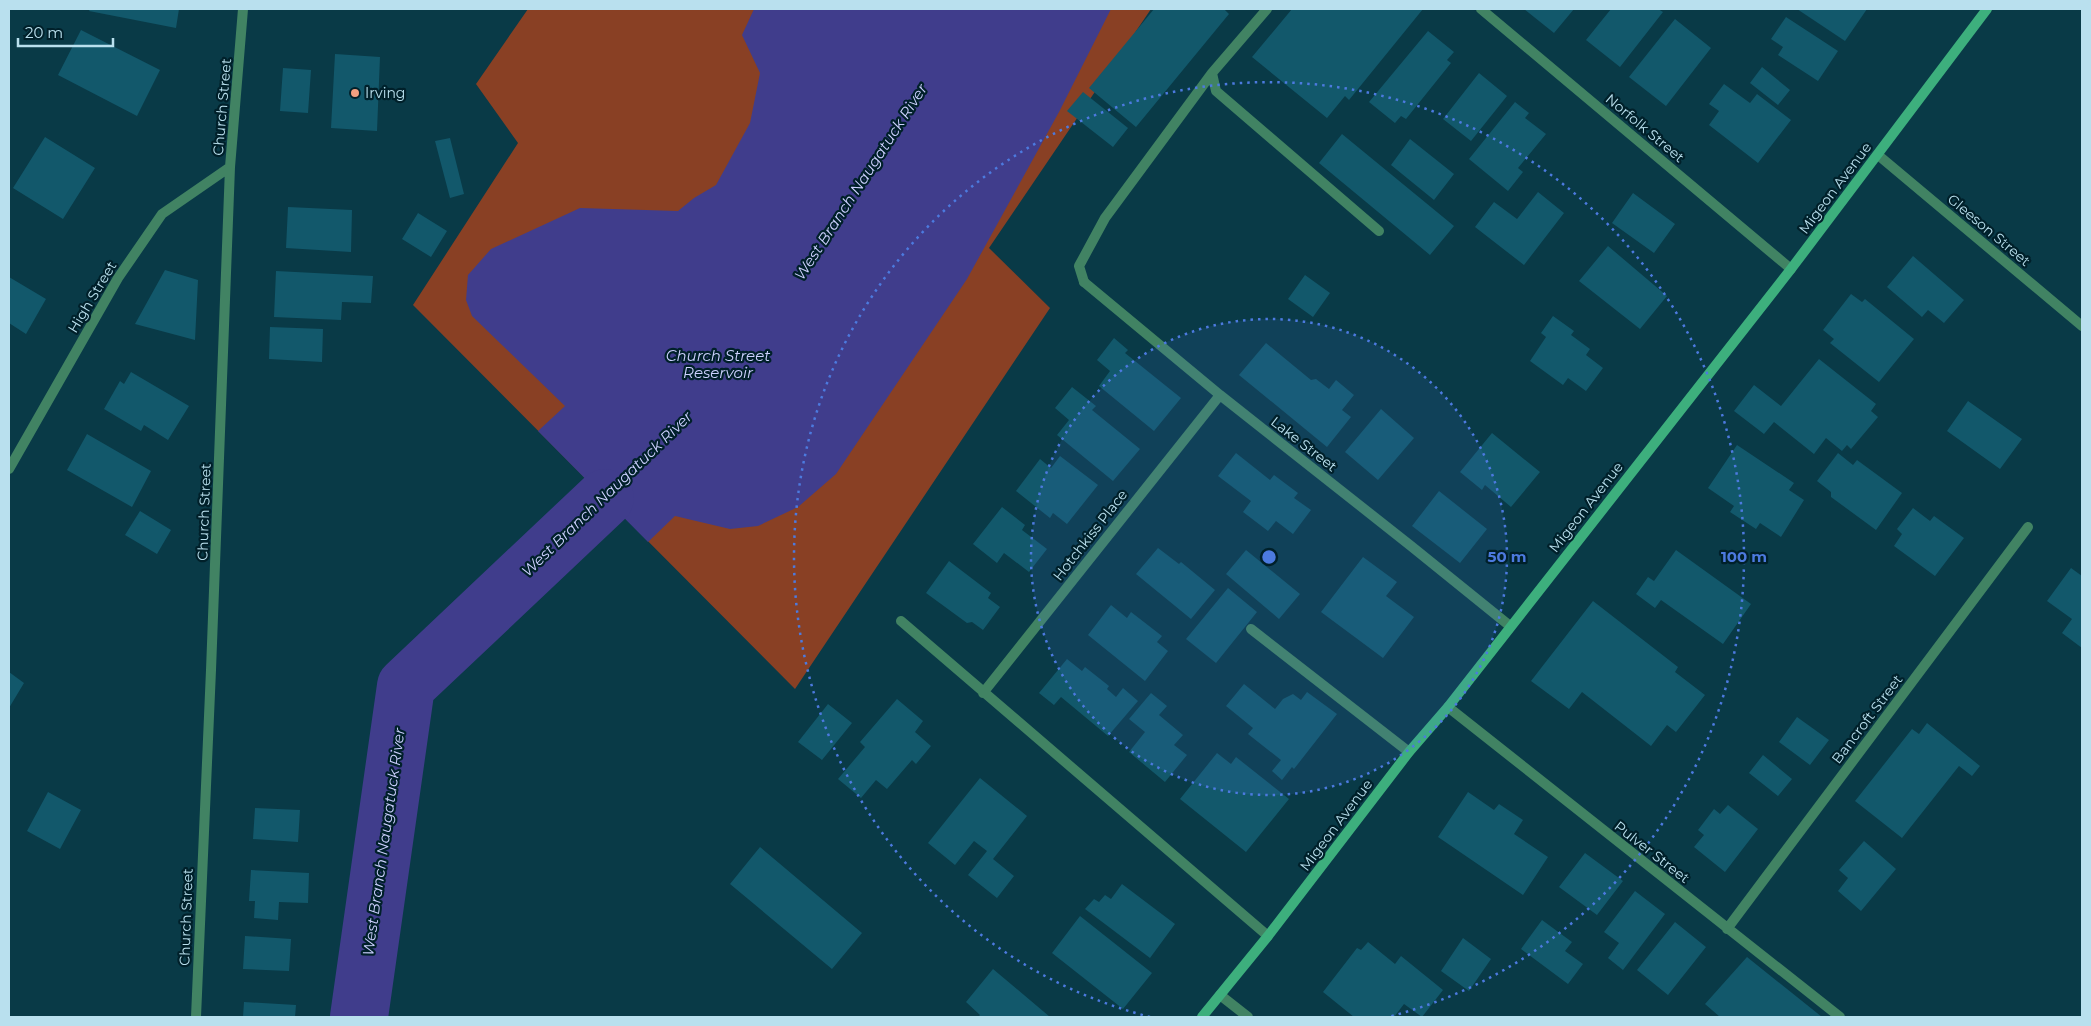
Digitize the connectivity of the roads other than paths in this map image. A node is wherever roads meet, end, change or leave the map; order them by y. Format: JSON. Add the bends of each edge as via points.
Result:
{"nodes":[{"id":1,"x":243,"y":9,"type":"edge"},
{"id":2,"x":1267,"y":9,"type":"edge"},
{"id":3,"x":1481,"y":9,"type":"edge"},
{"id":4,"x":1987,"y":9,"type":"edge"},
{"id":5,"x":1212,"y":73,"type":"junction"},
{"id":6,"x":1878,"y":155,"type":"junction"},
{"id":7,"x":230,"y":168,"type":"junction"},
{"id":8,"x":1379,"y":231,"type":"dead end"},
{"id":9,"x":1791,"y":269,"type":"junction"},
{"id":10,"x":2082,"y":326,"type":"edge"},
{"id":11,"x":1220,"y":395,"type":"junction"},
{"id":12,"x":9,"y":469,"type":"edge"},
{"id":13,"x":2028,"y":527,"type":"dead end"},
{"id":14,"x":901,"y":621,"type":"dead end"},
{"id":15,"x":1510,"y":626,"type":"junction"},
{"id":16,"x":1251,"y":630,"type":"dead end"},
{"id":17,"x":983,"y":693,"type":"junction"},
{"id":18,"x":1448,"y":707,"type":"junction"},
{"id":19,"x":1409,"y":752,"type":"junction"},
{"id":20,"x":1727,"y":928,"type":"junction"},
{"id":21,"x":1268,"y":936,"type":"junction"},
{"id":22,"x":1220,"y":995,"type":"junction"},
{"id":23,"x":196,"y":1017,"type":"edge"},
{"id":24,"x":1202,"y":1017,"type":"edge"},
{"id":25,"x":1248,"y":1017,"type":"edge"},
{"id":26,"x":1840,"y":1017,"type":"edge"}],
"edges":[{"from":1,"to":7,"type":"street","name":"Church Street"},
{"from":2,"to":5,"type":"street"},
{"from":3,"to":9,"type":"street","name":"Norfolk Street"},
{"from":4,"to":6,"type":"main road","name":"Migeon Avenue"},
{"from":5,"to":8,"type":"street","via":[[1216,91]]},
{"from":5,"to":11,"type":"street","name":"Lake Street","via":[[1105,218],[1079,266],[1084,282]]},
{"from":6,"to":9,"type":"main road","name":"Migeon Avenue"},
{"from":6,"to":10,"type":"street","name":"Gleeson Street"},
{"from":7,"to":12,"type":"street","name":"High Street","via":[[162,214],[118,278]]},
{"from":7,"to":23,"type":"street","name":"Church Street"},
{"from":9,"to":15,"type":"main road","name":"Migeon Avenue"},
{"from":11,"to":15,"type":"street","name":"Lake Street"},
{"from":11,"to":17,"type":"street","name":"Hotchkiss Place"},
{"from":13,"to":20,"type":"street","name":"Bancroft Street"},
{"from":14,"to":17,"type":"street"},
{"from":15,"to":18,"type":"main road","name":"Migeon Avenue"},
{"from":16,"to":19,"type":"street"},
{"from":17,"to":21,"type":"street"},
{"from":18,"to":19,"type":"main road","name":"Migeon Avenue"},
{"from":18,"to":20,"type":"street","name":"Pulver Street"},
{"from":19,"to":21,"type":"main road","name":"Migeon Avenue"},
{"from":20,"to":26,"type":"street","name":"Pulver Street"},
{"from":21,"to":22,"type":"main road","name":"Migeon Avenue"},
{"from":22,"to":24,"type":"main road","name":"Migeon Avenue"},
{"from":22,"to":25,"type":"street"}]}
